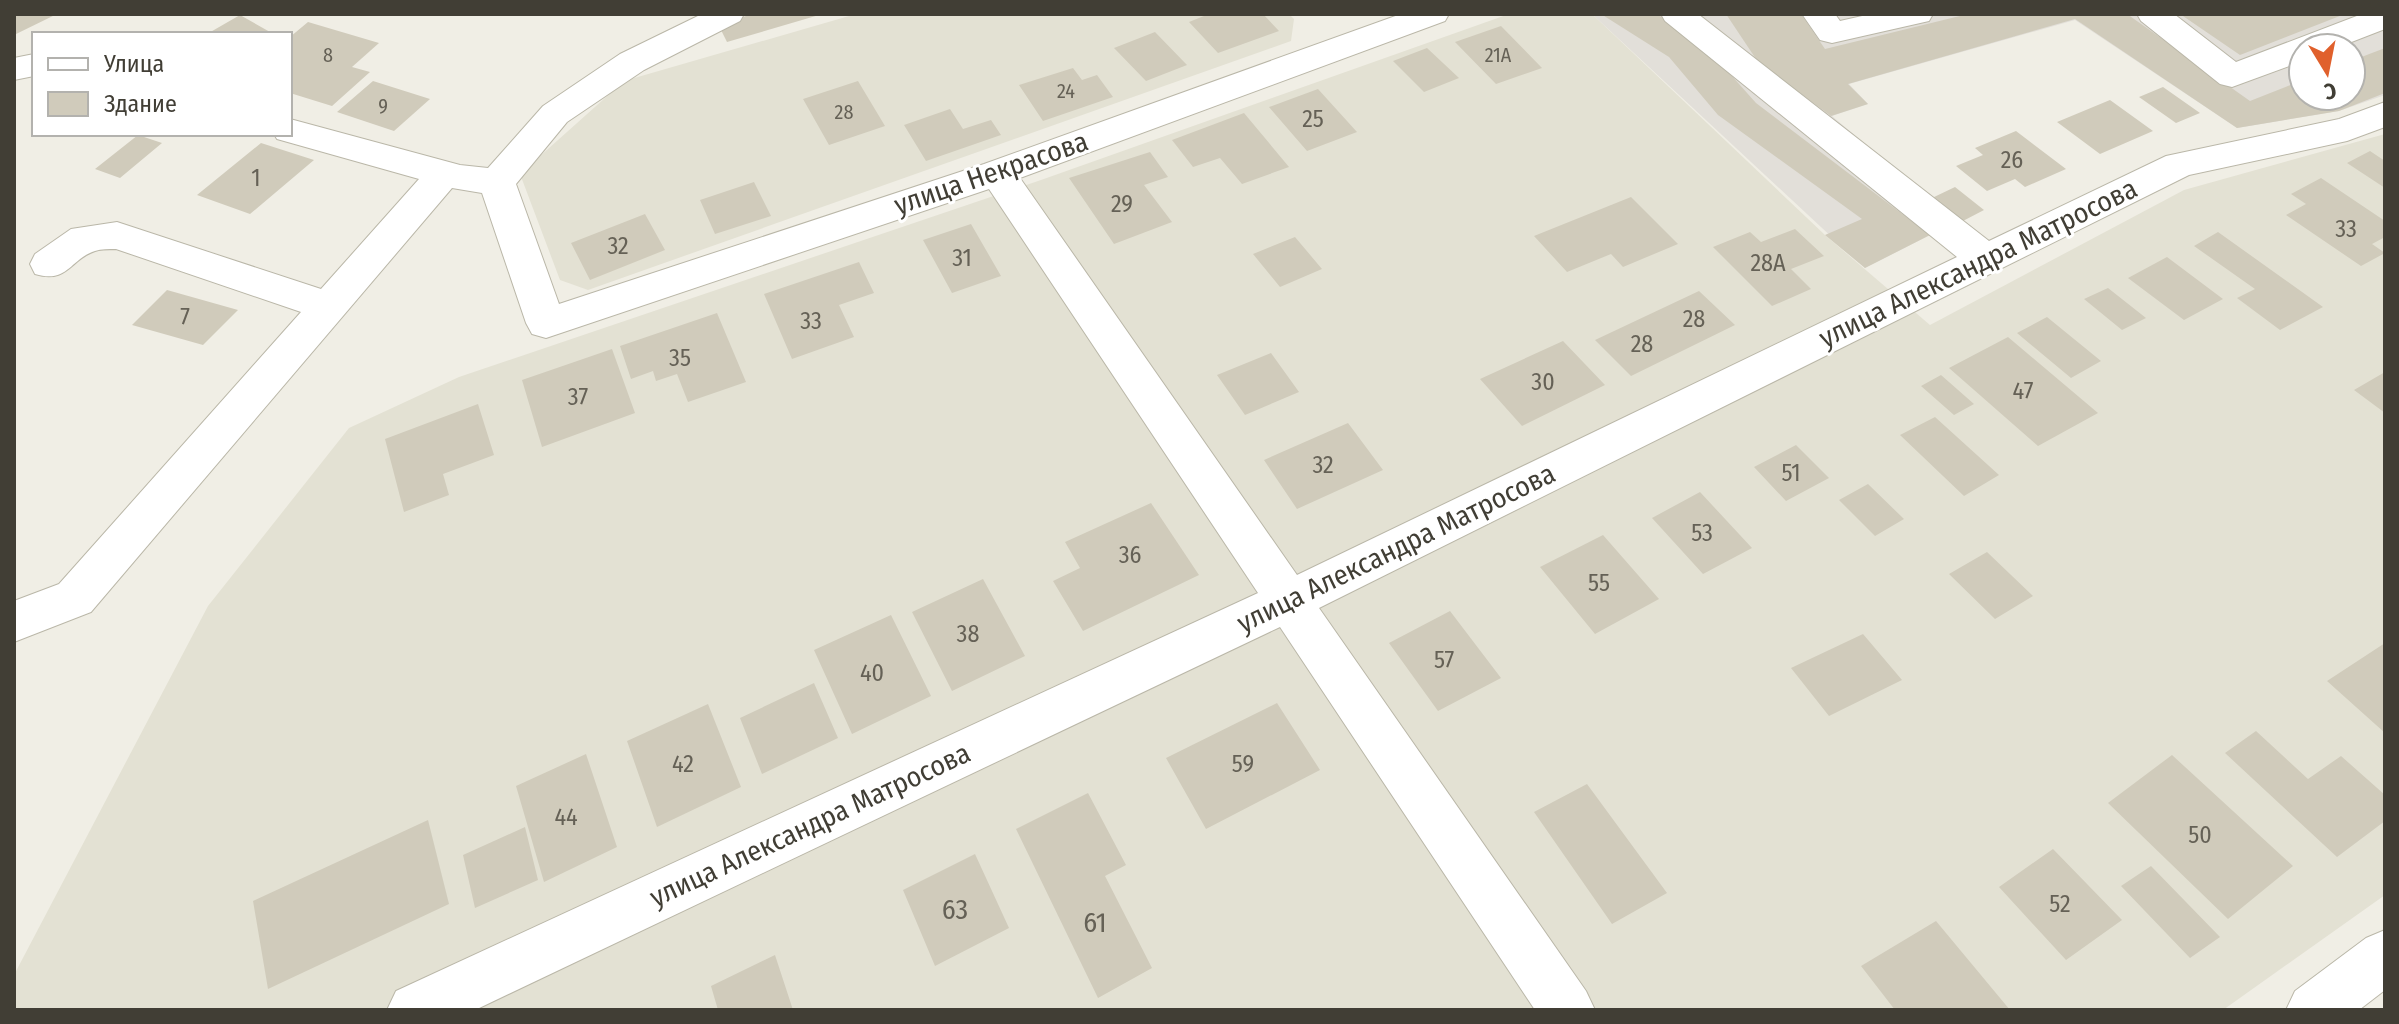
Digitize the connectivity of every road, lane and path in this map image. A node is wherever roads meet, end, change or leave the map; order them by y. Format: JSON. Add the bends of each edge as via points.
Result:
{"nodes":[{"id":1,"x":728,"y":14,"type":"edge"},
{"id":2,"x":1433,"y":14,"type":"edge"},
{"id":3,"x":1677,"y":14,"type":"edge"},
{"id":4,"x":1818,"y":14,"type":"edge"},
{"id":5,"x":1917,"y":14,"type":"edge"},
{"id":6,"x":2153,"y":14,"type":"edge"},
{"id":7,"x":2385,"y":17,"type":"edge"},
{"id":8,"x":2346,"y":32,"type":"edge"},
{"id":9,"x":2287,"y":55,"type":"edge"},
{"id":10,"x":2385,"y":114,"type":"edge"},
{"id":11,"x":292,"y":132,"type":"edge"},
{"id":12,"x":445,"y":173,"type":"junction"},
{"id":13,"x":997,"y":173,"type":"junction"},
{"id":14,"x":497,"y":182,"type":"junction"},
{"id":15,"x":1986,"y":259,"type":"junction"},
{"id":16,"x":49,"y":264,"type":"dead end"},
{"id":17,"x":330,"y":307,"type":"junction"},
{"id":18,"x":1286,"y":602,"type":"junction"},
{"id":19,"x":14,"y":622,"type":"edge"},
{"id":20,"x":2385,"y":957,"type":"edge"},
{"id":21,"x":415,"y":1010,"type":"edge"},
{"id":22,"x":1567,"y":1010,"type":"edge"},
{"id":23,"x":2314,"y":1010,"type":"edge"}],
"edges":[{"from":1,"to":14,"type":"street","via":[[632,62],[555,114]]},
{"from":2,"to":13,"type":"street","name":"улица Некрасова"},
{"from":3,"to":15,"type":"street"},
{"from":4,"to":5,"type":"street","via":[[1832,33]]},
{"from":6,"to":9,"type":"street","via":[[2232,76]]},
{"from":7,"to":8,"type":"street"},
{"from":10,"to":15,"type":"street","name":"улица Александра Матросова","via":[[2347,129],[2179,165]]},
{"from":11,"to":12,"type":"street"},
{"from":12,"to":14,"type":"street"},
{"from":12,"to":17,"type":"street"},
{"from":13,"to":14,"type":"street","name":"улица Некрасова","via":[[546,323]]},
{"from":13,"to":18,"type":"street"},
{"from":15,"to":18,"type":"street","name":"улица Александра Матросова"},
{"from":16,"to":17,"type":"street","via":[[84,239],[117,235]]},
{"from":17,"to":19,"type":"street","via":[[75,598]]},
{"from":18,"to":21,"type":"street","name":"улица Александра Матросова"},
{"from":18,"to":22,"type":"street"},
{"from":20,"to":23,"type":"street"}]}
